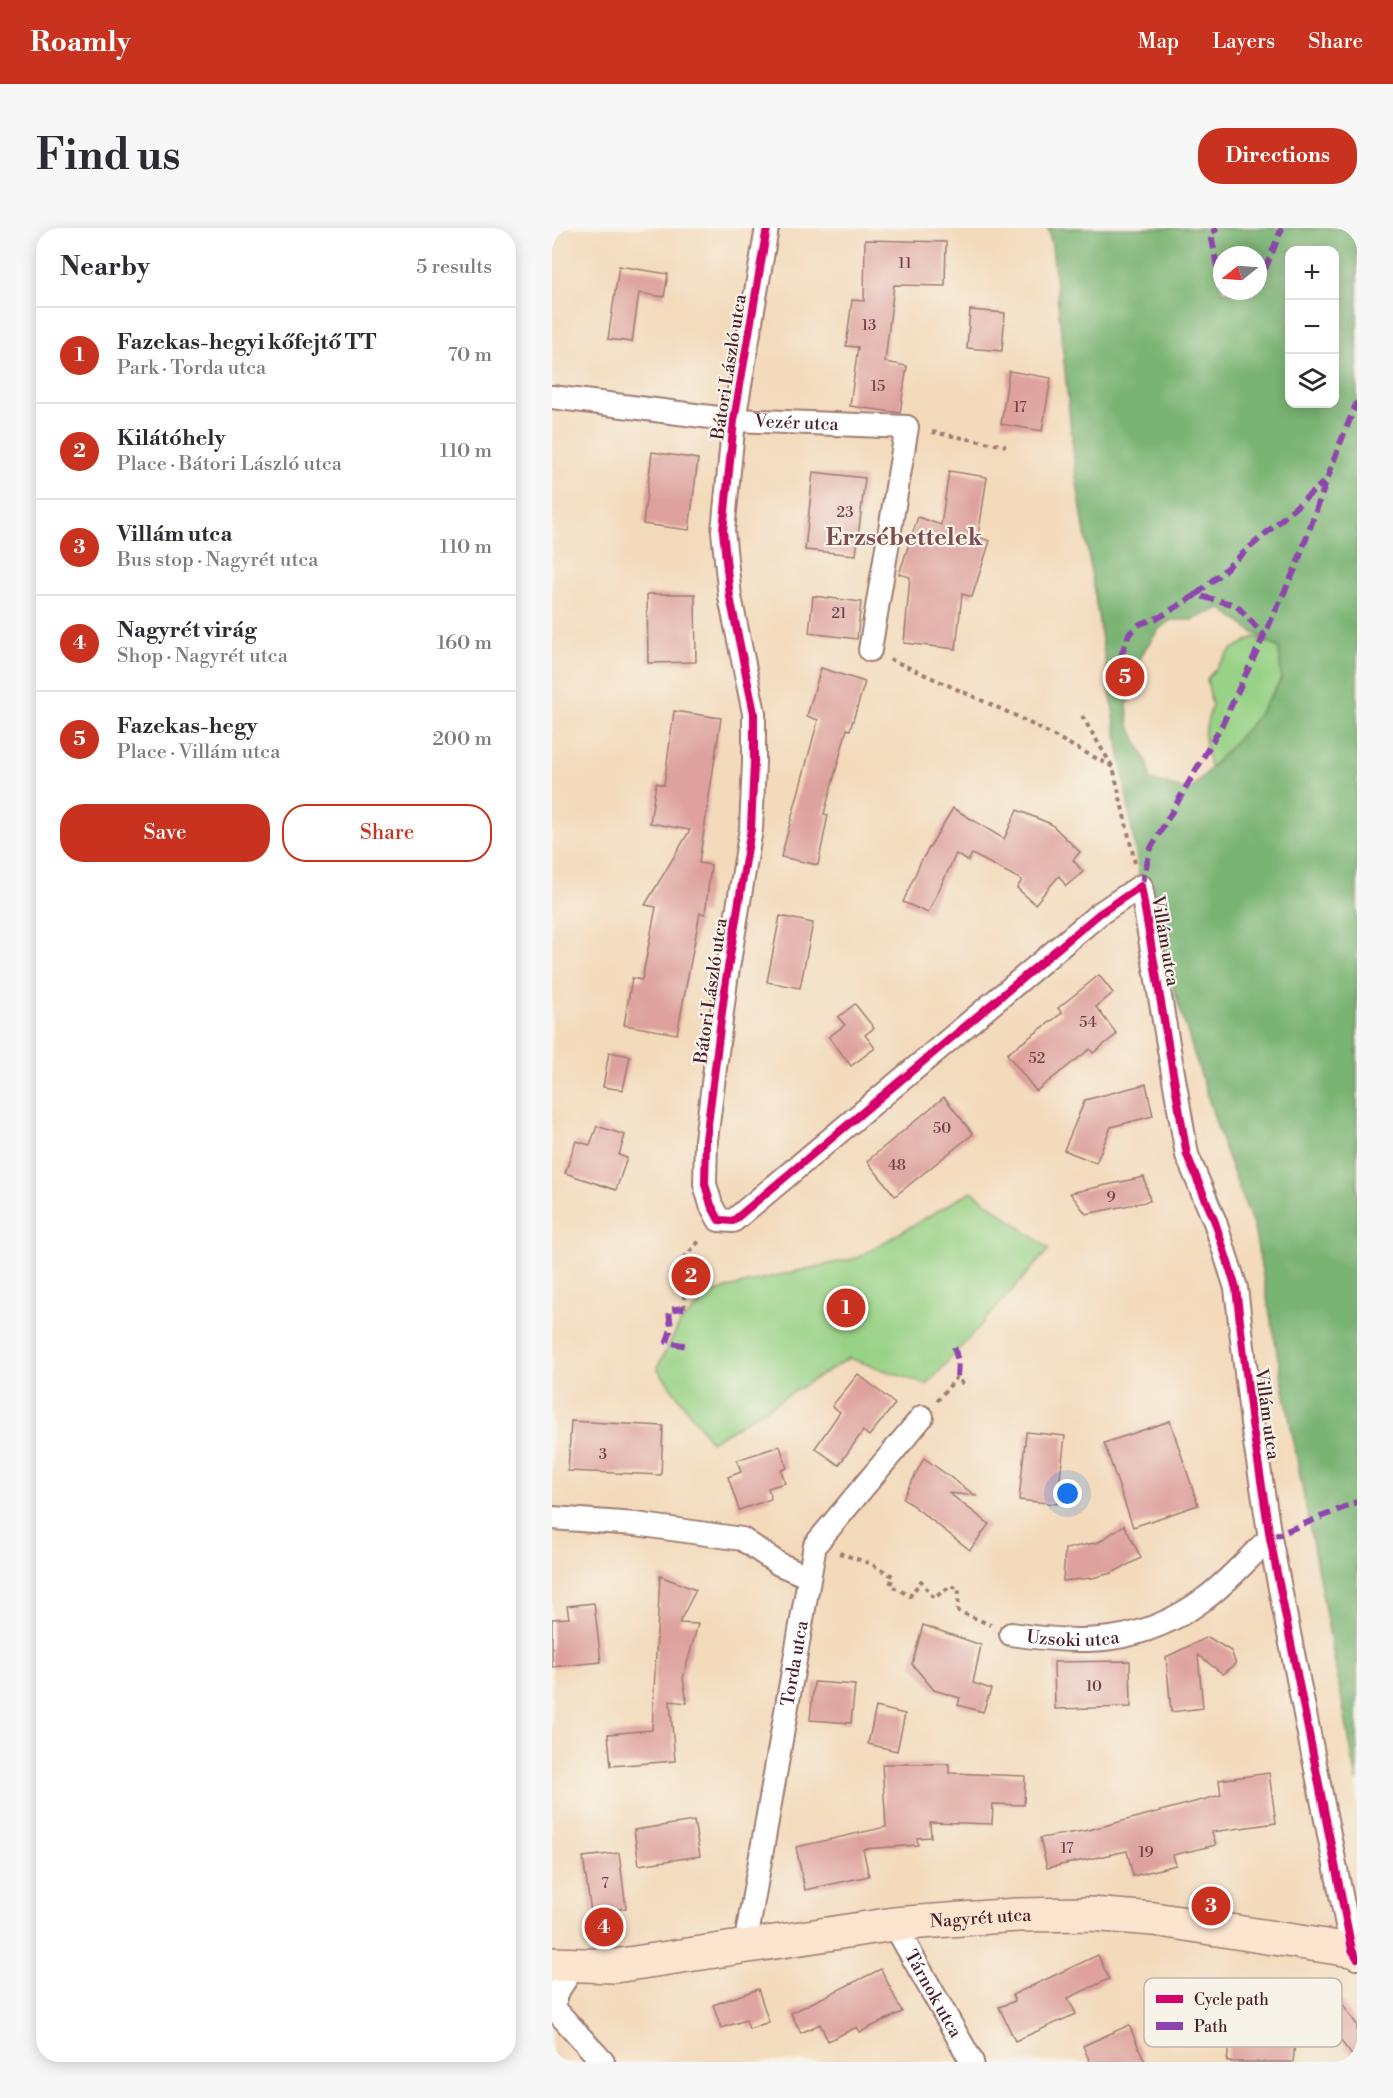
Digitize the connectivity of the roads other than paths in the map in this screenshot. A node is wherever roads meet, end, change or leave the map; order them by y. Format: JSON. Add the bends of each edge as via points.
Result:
{"nodes":[{"id":1,"x":767,"y":228,"type":"edge"},
{"id":2,"x":552,"y":397,"type":"edge"},
{"id":3,"x":734,"y":420,"type":"junction"},
{"id":4,"x":870,"y":650,"type":"dead end"},
{"id":5,"x":1141,"y":886,"type":"joint"},
{"id":6,"x":922,"y":1417,"type":"road end"},
{"id":7,"x":552,"y":1518,"type":"edge"},
{"id":8,"x":1270,"y":1538,"type":"junction"},
{"id":9,"x":807,"y":1576,"type":"junction"},
{"id":10,"x":1011,"y":1634,"type":"road end"},
{"id":11,"x":894,"y":1924,"type":"junction"},
{"id":12,"x":745,"y":1947,"type":"junction"},
{"id":13,"x":1355,"y":1953,"type":"edge"},
{"id":14,"x":555,"y":1992,"type":"edge"},
{"id":15,"x":603,"y":2062,"type":"edge"},
{"id":16,"x":972,"y":2062,"type":"edge"}],
"edges":[{"from":1,"to":3,"type":"street","name":"Bátori László utca"},
{"from":2,"to":3,"type":"street","name":"Vezér utca"},
{"from":3,"to":4,"type":"street","name":"Vezér utca","via":[[907,427]]},
{"from":3,"to":5,"type":"street","name":"Bátori László utca","via":[[723,531],[730,597],[754,713],[754,763],[751,829],[726,980],[706,1140],[705,1184],[718,1220],[734,1221],[1090,922]]},
{"from":5,"to":8,"type":"street","name":"Villám utca","via":[[1187,1155],[1215,1222],[1236,1288]]},
{"from":6,"to":9,"type":"street","name":"Torda utca","via":[[814,1545]]},
{"from":7,"to":9,"type":"street","via":[[636,1524],[742,1539],[779,1564]]},
{"from":8,"to":10,"type":"street","name":"Uzsoki utca","via":[[1205,1599],[1146,1632],[1081,1642]]},
{"from":8,"to":13,"type":"street","name":"Villám utca"},
{"from":9,"to":12,"type":"street","name":"Torda utca"},
{"from":11,"to":12,"type":"street","name":"Nagyrét utca"},
{"from":11,"to":13,"type":"street","name":"Nagyrét utca","via":[[1017,1915],[1120,1915]]},
{"from":11,"to":16,"type":"street","name":"Tárnok utca"},
{"from":12,"to":14,"type":"street","name":"Nagyrét utca","via":[[604,1967]]},
{"from":14,"to":15,"type":"street","via":[[573,2028]]}]}
